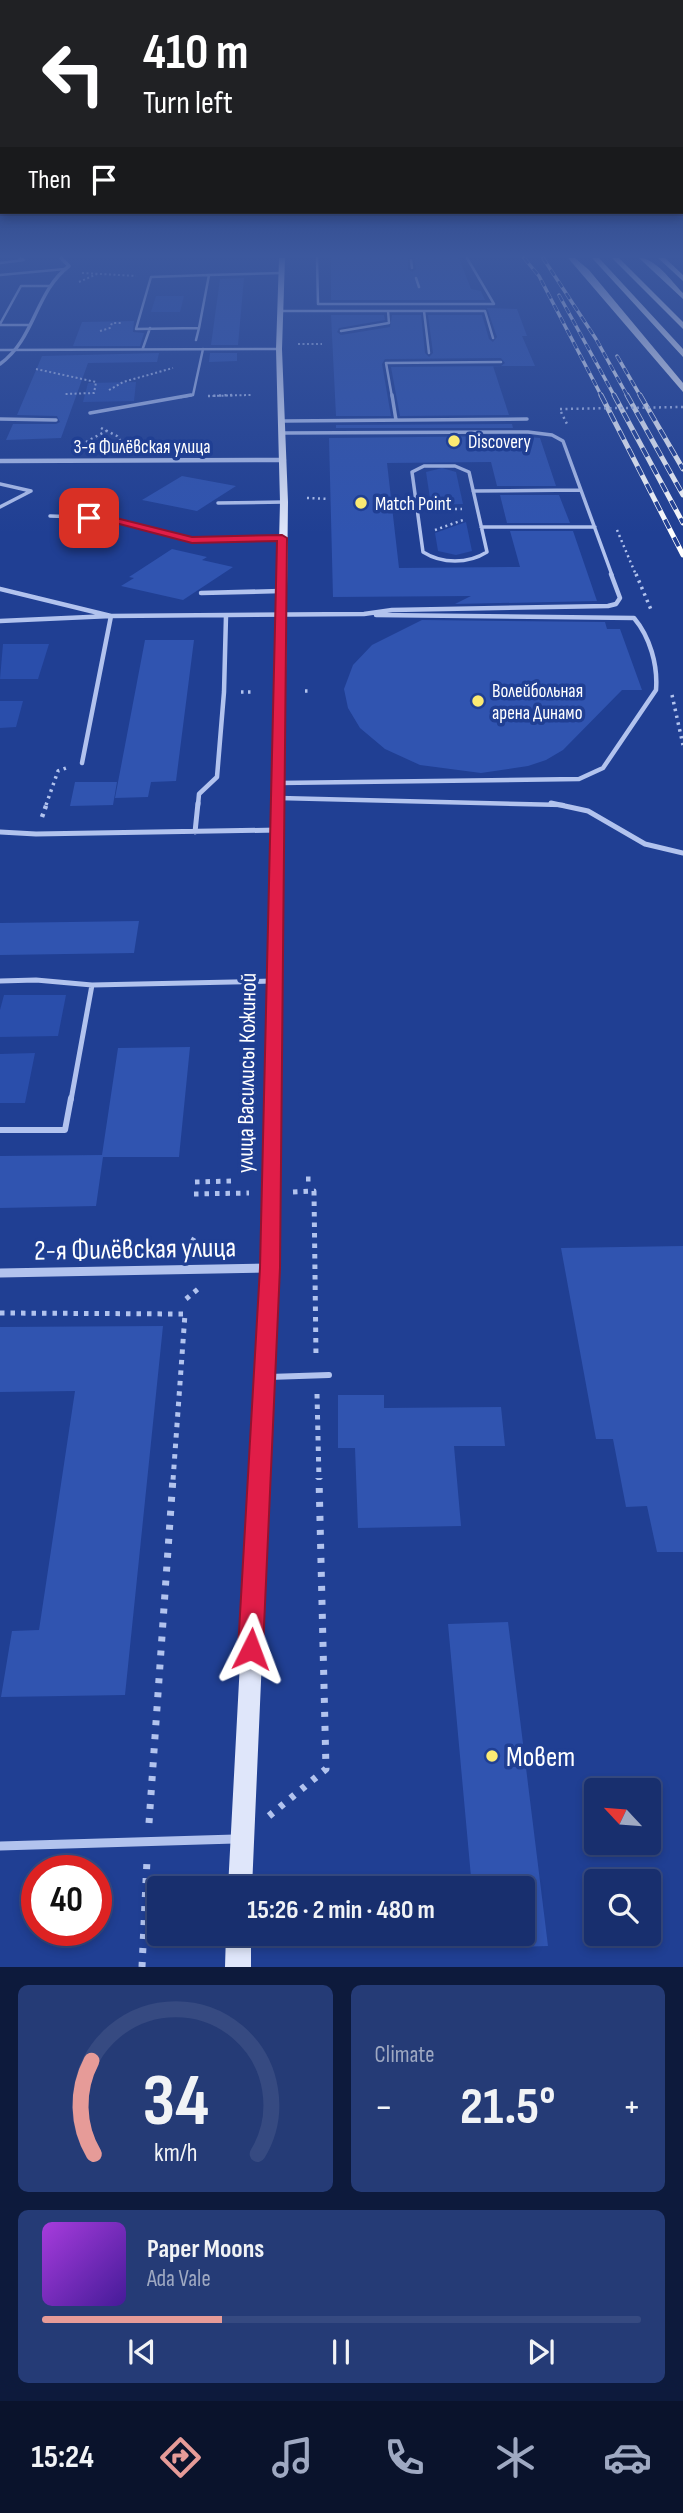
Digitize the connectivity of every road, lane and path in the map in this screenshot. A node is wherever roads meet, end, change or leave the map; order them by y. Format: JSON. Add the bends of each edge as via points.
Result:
{"nodes":[{"id":1,"x":203,"y":349,"type":"edge"},
{"id":2,"x":279,"y":349,"type":"edge"},
{"id":3,"x":18,"y":350,"type":"edge"},
{"id":4,"x":428,"y":350,"type":"edge"},
{"id":5,"x":650,"y":350,"type":"edge"},
{"id":6,"x":429,"y":353,"type":"dead end"},
{"id":7,"x":501,"y":362,"type":"dead end"},
{"id":8,"x":0,"y":364,"type":"edge"},
{"id":9,"x":198,"y":364,"type":"junction"},
{"id":10,"x":37,"y":369,"type":"dead end"},
{"id":11,"x":683,"y":389,"type":"edge"},
{"id":12,"x":105,"y":393,"type":"dead end"},
{"id":13,"x":65,"y":394,"type":"dead end"},
{"id":14,"x":193,"y":396,"type":"junction"},
{"id":15,"x":251,"y":396,"type":"dead end"},
{"id":16,"x":683,"y":407,"type":"edge"},
{"id":17,"x":559,"y":409,"type":"dead end"},
{"id":18,"x":90,"y":413,"type":"dead end"},
{"id":19,"x":0,"y":419,"type":"edge"},
{"id":20,"x":527,"y":419,"type":"dead end"},
{"id":21,"x":56,"y":420,"type":"dead end"},
{"id":22,"x":396,"y":420,"type":"junction"},
{"id":23,"x":283,"y":421,"type":"junction"},
{"id":24,"x":107,"y":431,"type":"dead end"},
{"id":25,"x":284,"y":433,"type":"junction"},
{"id":26,"x":85,"y":443,"type":"dead end"},
{"id":27,"x":284,"y":460,"type":"junction"},
{"id":28,"x":0,"y":461,"type":"edge"},
{"id":29,"x":0,"y":484,"type":"edge"},
{"id":30,"x":473,"y":491,"type":"junction"},
{"id":31,"x":581,"y":491,"type":"junction"},
{"id":32,"x":307,"y":498,"type":"dead end"},
{"id":33,"x":328,"y":499,"type":"dead end"},
{"id":34,"x":284,"y":502,"type":"junction"},
{"id":35,"x":218,"y":503,"type":"dead end"},
{"id":36,"x":0,"y":507,"type":"edge"},
{"id":37,"x":418,"y":509,"type":"junction"},
{"id":38,"x":477,"y":509,"type":"junction"},
{"id":39,"x":479,"y":515,"type":"junction"},
{"id":40,"x":50,"y":516,"type":"dead end"},
{"id":41,"x":481,"y":527,"type":"junction"},
{"id":42,"x":595,"y":527,"type":"junction"},
{"id":43,"x":421,"y":535,"type":"junction"},
{"id":44,"x":282,"y":538,"type":"junction"},
{"id":45,"x":0,"y":589,"type":"edge"},
{"id":46,"x":281,"y":591,"type":"junction"},
{"id":47,"x":201,"y":593,"type":"dead end"},
{"id":48,"x":364,"y":614,"type":"junction"},
{"id":49,"x":280,"y":615,"type":"junction"},
{"id":50,"x":111,"y":616,"type":"junction"},
{"id":51,"x":226,"y":616,"type":"junction"},
{"id":52,"x":0,"y":621,"type":"edge"},
{"id":53,"x":305,"y":691,"type":"dead end"},
{"id":54,"x":312,"y":691,"type":"dead end"},
{"id":55,"x":237,"y":692,"type":"dead end"},
{"id":56,"x":254,"y":692,"type":"dead end"},
{"id":57,"x":82,"y":762,"type":"joint"},
{"id":58,"x":279,"y":783,"type":"junction"},
{"id":59,"x":279,"y":798,"type":"junction"},
{"id":60,"x":278,"y":830,"type":"junction"},
{"id":61,"x":0,"y":832,"type":"edge"},
{"id":62,"x":195,"y":832,"type":"junction"},
{"id":63,"x":36,"y":834,"type":"junction"},
{"id":64,"x":683,"y":853,"type":"edge"},
{"id":65,"x":0,"y":981,"type":"edge"},
{"id":66,"x":275,"y":981,"type":"junction"},
{"id":67,"x":92,"y":985,"type":"junction"},
{"id":68,"x":0,"y":1130,"type":"edge"},
{"id":69,"x":306,"y":1179,"type":"dead end"},
{"id":70,"x":314,"y":1179,"type":"dead end"},
{"id":71,"x":231,"y":1181,"type":"dead end"},
{"id":72,"x":195,"y":1182,"type":"dead end"},
{"id":73,"x":314,"y":1191,"type":"dead end"},
{"id":74,"x":270,"y":1268,"type":"junction"},
{"id":75,"x":0,"y":1273,"type":"edge"},
{"id":76,"x":0,"y":1313,"type":"edge"},
{"id":77,"x":329,"y":1375,"type":"dead end"},
{"id":78,"x":316,"y":1376,"type":"junction"},
{"id":79,"x":264,"y":1377,"type":"junction"},
{"id":80,"x":242,"y":1839,"type":"junction"},
{"id":81,"x":148,"y":1840,"type":"junction"},
{"id":82,"x":0,"y":1846,"type":"edge"},
{"id":83,"x":240,"y":1876,"type":"edge"},
{"id":84,"x":239,"y":1946,"type":"edge"},
{"id":85,"x":142,"y":1967,"type":"edge"},
{"id":86,"x":238,"y":1967,"type":"edge"}],
"edges":[{"from":1,"to":9,"type":"lane"},
{"from":2,"to":23,"type":"street","name":"улица Василисы Кожиной"},
{"from":3,"to":8,"type":"street"},
{"from":4,"to":6,"type":"lane"},
{"from":5,"to":11,"type":"main road"},
{"from":7,"to":22,"type":"lane","via":[[386,363]]},
{"from":9,"to":12,"type":"path","via":[[123,382]]},
{"from":9,"to":14,"type":"lane"},
{"from":10,"to":13,"type":"path","via":[[96,382],[94,393]]},
{"from":14,"to":15,"type":"path"},
{"from":14,"to":18,"type":"lane"},
{"from":16,"to":17,"type":"path","bridge":true},
{"from":19,"to":21,"type":"lane"},
{"from":20,"to":22,"type":"lane"},
{"from":22,"to":23,"type":"lane"},
{"from":23,"to":25,"type":"street","name":"улица Василисы Кожиной"},
{"from":24,"to":26,"type":"path"},
{"from":25,"to":27,"type":"street","name":"улица Василисы Кожиной"},
{"from":25,"to":31,"type":"lane","via":[[547,434],[563,441]]},
{"from":27,"to":28,"type":"street","name":"3-я Филёвская улица"},
{"from":27,"to":34,"type":"street","name":"улица Василисы Кожиной"},
{"from":29,"to":36,"type":"lane","via":[[31,491]]},
{"from":30,"to":31,"type":"lane"},
{"from":30,"to":37,"type":"lane","via":[[465,468],[420,467],[412,472]]},
{"from":30,"to":38,"type":"lane"},
{"from":31,"to":42,"type":"lane"},
{"from":32,"to":33,"type":"path"},
{"from":34,"to":35,"type":"lane"},
{"from":34,"to":44,"type":"street","name":"улица Василисы Кожиной"},
{"from":37,"to":38,"type":"path"},
{"from":37,"to":43,"type":"lane"},
{"from":38,"to":39,"type":"lane"},
{"from":39,"to":41,"type":"lane"},
{"from":39,"to":43,"type":"path"},
{"from":40,"to":44,"type":"lane","via":[[108,519],[192,540]]},
{"from":41,"to":42,"type":"lane"},
{"from":41,"to":43,"type":"lane","via":[[487,552],[474,559],[430,557],[423,552]]},
{"from":42,"to":48,"type":"lane","via":[[620,597],[616,604]]},
{"from":44,"to":46,"type":"street","name":"улица Василисы Кожиной"},
{"from":45,"to":50,"type":"lane"},
{"from":46,"to":47,"type":"lane"},
{"from":46,"to":49,"type":"street","name":"улица Василисы Кожиной"},
{"from":48,"to":49,"type":"lane"},
{"from":48,"to":58,"type":"lane","via":[[634,618],[646,633],[656,690],[603,768],[579,779]]},
{"from":49,"to":51,"type":"lane"},
{"from":49,"to":58,"type":"street","name":"улица Василисы Кожиной"},
{"from":50,"to":51,"type":"lane"},
{"from":50,"to":52,"type":"lane"},
{"from":50,"to":57,"type":"lane"},
{"from":51,"to":62,"type":"lane","via":[[217,777],[199,794]]},
{"from":53,"to":54,"type":"path"},
{"from":55,"to":56,"type":"path"},
{"from":57,"to":63,"type":"path","via":[[58,771]]},
{"from":58,"to":59,"type":"street","name":"улица Василисы Кожиной"},
{"from":59,"to":60,"type":"street","name":"улица Василисы Кожиной"},
{"from":59,"to":64,"type":"lane","via":[[562,805],[595,814],[644,845]]},
{"from":60,"to":62,"type":"lane"},
{"from":60,"to":66,"type":"street","name":"улица Василисы Кожиной"},
{"from":61,"to":63,"type":"lane"},
{"from":62,"to":63,"type":"lane"},
{"from":65,"to":67,"type":"lane"},
{"from":66,"to":67,"type":"lane"},
{"from":66,"to":74,"type":"street","name":"улица Василисы Кожиной"},
{"from":67,"to":68,"type":"lane","via":[[65,1130]]},
{"from":69,"to":70,"type":"path"},
{"from":71,"to":72,"type":"path"},
{"from":73,"to":78,"type":"path"},
{"from":74,"to":75,"type":"street","name":"2-я Филёвская улица"},
{"from":74,"to":79,"type":"street","name":"улица Василисы Кожиной"},
{"from":76,"to":81,"type":"path","via":[[185,1314]]},
{"from":77,"to":78,"type":"lane"},
{"from":78,"to":79,"type":"lane"},
{"from":78,"to":80,"type":"path","via":[[326,1769]]},
{"from":79,"to":80,"type":"street","name":"улица Василисы Кожиной"},
{"from":80,"to":81,"type":"lane"},
{"from":80,"to":83,"type":"street","name":"улица Василисы Кожиной"},
{"from":81,"to":82,"type":"lane"},
{"from":81,"to":85,"type":"path"},
{"from":84,"to":86,"type":"street"}]}
